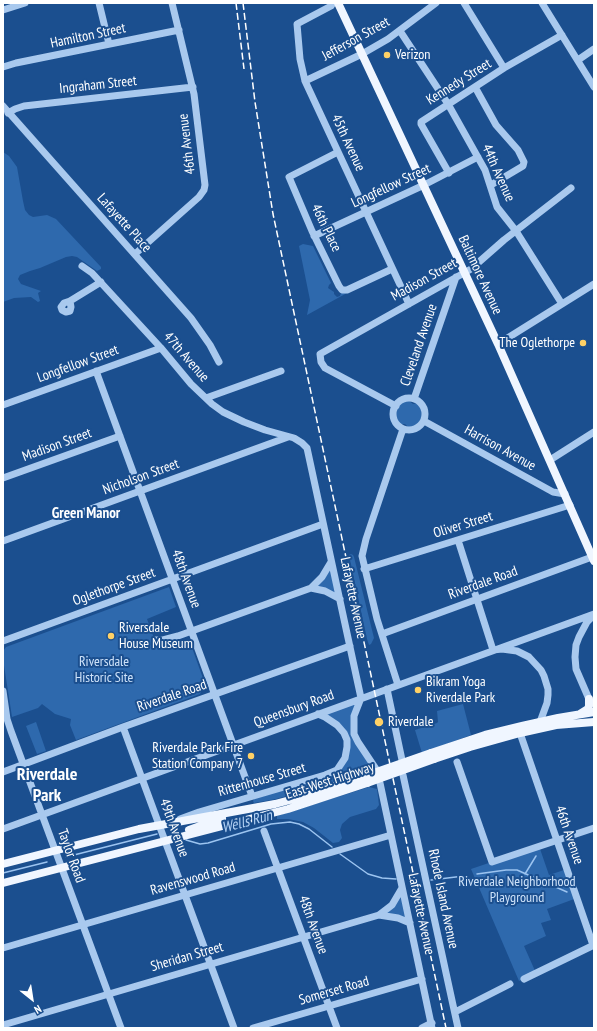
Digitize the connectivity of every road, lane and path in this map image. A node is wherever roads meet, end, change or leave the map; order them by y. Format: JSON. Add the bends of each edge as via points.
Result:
{"nodes":[{"id":1,"x":25,"y":3,"type":"edge"},
{"id":2,"x":99,"y":3,"type":"edge"},
{"id":3,"x":172,"y":3,"type":"edge"},
{"id":4,"x":436,"y":3,"type":"edge"},
{"id":5,"x":464,"y":3,"type":"edge"},
{"id":6,"x":542,"y":3,"type":"edge"},
{"id":7,"x":336,"y":5,"type":"edge"},
{"id":8,"x":3,"y":10,"type":"edge"},
{"id":9,"x":179,"y":30,"type":"junction"},
{"id":10,"x":400,"y":31,"type":"junction"},
{"id":11,"x":562,"y":35,"type":"junction"},
{"id":12,"x":109,"y":44,"type":"junction"},
{"id":13,"x":594,"y":49,"type":"edge"},
{"id":14,"x":362,"y":54,"type":"junction"},
{"id":15,"x":578,"y":60,"type":"junction"},
{"id":16,"x":3,"y":67,"type":"edge"},
{"id":17,"x":504,"y":68,"type":"junction"},
{"id":18,"x":305,"y":81,"type":"junction"},
{"id":19,"x":193,"y":87,"type":"junction"},
{"id":20,"x":475,"y":87,"type":"junction"},
{"id":21,"x":594,"y":87,"type":"edge"},
{"id":22,"x":448,"y":104,"type":"junction"},
{"id":23,"x":3,"y":106,"type":"edge"},
{"id":24,"x":8,"y":113,"type":"junction"},
{"id":25,"x":338,"y":152,"type":"junction"},
{"id":26,"x":478,"y":157,"type":"junction"},
{"id":27,"x":449,"y":173,"type":"junction"},
{"id":28,"x":424,"y":185,"type":"junction"},
{"id":29,"x":491,"y":185,"type":"junction"},
{"id":30,"x":571,"y":188,"type":"dead end"},
{"id":31,"x":366,"y":212,"type":"junction"},
{"id":32,"x":516,"y":231,"type":"junction"},
{"id":33,"x":314,"y":236,"type":"junction"},
{"id":34,"x":135,"y":254,"type":"junction"},
{"id":35,"x":82,"y":266,"type":"dead end"},
{"id":36,"x":392,"y":269,"type":"junction"},
{"id":37,"x":465,"y":272,"type":"junction"},
{"id":38,"x":456,"y":277,"type":"junction"},
{"id":39,"x":101,"y":282,"type":"junction"},
{"id":40,"x":594,"y":284,"type":"edge"},
{"id":41,"x":70,"y":301,"type":"dead end"},
{"id":42,"x":409,"y":304,"type":"junction"},
{"id":43,"x":562,"y":304,"type":"junction"},
{"id":44,"x":498,"y":344,"type":"junction"},
{"id":45,"x":161,"y":348,"type":"junction"},
{"id":46,"x":219,"y":362,"type":"dead end"},
{"id":47,"x":281,"y":371,"type":"dead end"},
{"id":48,"x":96,"y":372,"type":"junction"},
{"id":49,"x":206,"y":398,"type":"junction"},
{"id":50,"x":414,"y":399,"type":"junction"},
{"id":51,"x":3,"y":405,"type":"edge"},
{"id":52,"x":396,"y":406,"type":"junction"},
{"id":53,"x":424,"y":421,"type":"junction"},
{"id":54,"x":403,"y":429,"type":"junction"},
{"id":55,"x":594,"y":432,"type":"edge"},
{"id":56,"x":120,"y":436,"type":"junction"},
{"id":57,"x":288,"y":437,"type":"junction"},
{"id":58,"x":550,"y":460,"type":"junction"},
{"id":59,"x":3,"y":478,"type":"edge"},
{"id":60,"x":140,"y":491,"type":"junction"},
{"id":61,"x":565,"y":494,"type":"junction"},
{"id":62,"x":570,"y":505,"type":"junction"},
{"id":63,"x":323,"y":524,"type":"junction"},
{"id":64,"x":458,"y":540,"type":"junction"},
{"id":65,"x":3,"y":541,"type":"edge"},
{"id":66,"x":593,"y":559,"type":"edge"},
{"id":67,"x":331,"y":562,"type":"junction"},
{"id":68,"x":364,"y":569,"type":"junction"},
{"id":69,"x":172,"y":580,"type":"junction"},
{"id":70,"x":311,"y":588,"type":"junction"},
{"id":71,"x":340,"y":599,"type":"junction"},
{"id":72,"x":477,"y":599,"type":"junction"},
{"id":73,"x":594,"y":614,"type":"edge"},
{"id":74,"x":191,"y":631,"type":"junction"},
{"id":75,"x":382,"y":634,"type":"junction"},
{"id":76,"x":155,"y":640,"type":"dead end"},
{"id":77,"x":3,"y":642,"type":"edge"},
{"id":78,"x":350,"y":646,"type":"junction"},
{"id":79,"x":493,"y":650,"type":"junction"},
{"id":80,"x":398,"y":685,"type":"junction"},
{"id":81,"x":387,"y":689,"type":"junction"},
{"id":82,"x":3,"y":691,"type":"edge"},
{"id":83,"x":214,"y":695,"type":"junction"},
{"id":84,"x":361,"y":698,"type":"junction"},
{"id":85,"x":592,"y":703,"type":"edge"},
{"id":86,"x":594,"y":712,"type":"edge"},
{"id":87,"x":317,"y":714,"type":"junction"},
{"id":88,"x":579,"y":714,"type":"junction"},
{"id":89,"x":540,"y":722,"type":"junction"},
{"id":90,"x":594,"y":724,"type":"edge"},
{"id":91,"x":123,"y":727,"type":"junction"},
{"id":92,"x":520,"y":733,"type":"junction"},
{"id":93,"x":356,"y":738,"type":"junction"},
{"id":94,"x":347,"y":740,"type":"junction"},
{"id":95,"x":233,"y":745,"type":"junction"},
{"id":96,"x":433,"y":756,"type":"junction"},
{"id":97,"x":402,"y":760,"type":"dead end"},
{"id":98,"x":457,"y":762,"type":"dead end"},
{"id":99,"x":24,"y":765,"type":"junction"},
{"id":100,"x":376,"y":768,"type":"dead end"},
{"id":101,"x":3,"y":772,"type":"edge"},
{"id":102,"x":403,"y":775,"type":"dead end"},
{"id":103,"x":142,"y":778,"type":"junction"},
{"id":104,"x":366,"y":780,"type":"junction"},
{"id":105,"x":380,"y":783,"type":"dead end"},
{"id":106,"x":252,"y":796,"type":"junction"},
{"id":107,"x":239,"y":811,"type":"junction"},
{"id":108,"x":42,"y":814,"type":"junction"},
{"id":109,"x":174,"y":822,"type":"junction"},
{"id":110,"x":159,"y":825,"type":"junction"},
{"id":111,"x":594,"y":828,"type":"edge"},
{"id":112,"x":3,"y":829,"type":"edge"},
{"id":113,"x":264,"y":831,"type":"dead end"},
{"id":114,"x":391,"y":834,"type":"junction"},
{"id":115,"x":557,"y":840,"type":"junction"},
{"id":116,"x":165,"y":842,"type":"junction"},
{"id":117,"x":56,"y":850,"type":"junction"},
{"id":118,"x":3,"y":864,"type":"edge"},
{"id":119,"x":62,"y":868,"type":"junction"},
{"id":120,"x":278,"y":868,"type":"junction"},
{"id":121,"x":3,"y":883,"type":"edge"},
{"id":122,"x":402,"y":888,"type":"junction"},
{"id":123,"x":184,"y":895,"type":"junction"},
{"id":124,"x":379,"y":915,"type":"junction"},
{"id":125,"x":410,"y":923,"type":"junction"},
{"id":126,"x":83,"y":924,"type":"junction"},
{"id":127,"x":303,"y":937,"type":"junction"},
{"id":128,"x":594,"y":945,"type":"edge"},
{"id":129,"x":3,"y":948,"type":"edge"},
{"id":130,"x":210,"y":964,"type":"junction"},
{"id":131,"x":422,"y":979,"type":"junction"},
{"id":132,"x":524,"y":979,"type":"dead end"},
{"id":133,"x":510,"y":984,"type":"dead end"},
{"id":134,"x":108,"y":994,"type":"junction"},
{"id":135,"x":329,"y":1006,"type":"junction"},
{"id":136,"x":454,"y":1012,"type":"junction"},
{"id":137,"x":3,"y":1024,"type":"edge"},
{"id":138,"x":432,"y":1026,"type":"edge"},
{"id":139,"x":121,"y":1028,"type":"edge"},
{"id":140,"x":234,"y":1028,"type":"edge"},
{"id":141,"x":253,"y":1028,"type":"edge"},
{"id":142,"x":337,"y":1028,"type":"edge"},
{"id":143,"x":422,"y":1028,"type":"edge"},
{"id":144,"x":458,"y":1028,"type":"edge"}],
"edges":[{"from":1,"to":8,"type":"street"},
{"from":2,"to":12,"type":"street"},
{"from":3,"to":9,"type":"street","name":"46th Avenue"},
{"from":4,"to":10,"type":"street","name":"Jefferson Street"},
{"from":5,"to":17,"type":"street"},
{"from":6,"to":11,"type":"street"},
{"from":7,"to":14,"type":"main road","name":"Baltimore Avenue"},
{"from":7,"to":18,"type":"street","name":"45th Avenue","via":[[297,24]]},
{"from":9,"to":12,"type":"street","name":"Hamilton Street"},
{"from":9,"to":19,"type":"street","name":"46th Avenue"},
{"from":10,"to":14,"type":"street","name":"Jefferson Street"},
{"from":10,"to":22,"type":"street","name":"44th Avenue"},
{"from":11,"to":15,"type":"street"},
{"from":11,"to":17,"type":"street","name":"Kennedy Street"},
{"from":12,"to":16,"type":"street","name":"Hamilton Street"},
{"from":13,"to":15,"type":"street"},
{"from":14,"to":18,"type":"street","name":"Jefferson Street"},
{"from":14,"to":28,"type":"main road","name":"Baltimore Avenue"},
{"from":15,"to":21,"type":"street"},
{"from":17,"to":20,"type":"street","name":"Kennedy Street"},
{"from":18,"to":25,"type":"street","name":"45th Avenue"},
{"from":19,"to":24,"type":"street","name":"Ingraham Street","via":[[24,106]]},
{"from":19,"to":34,"type":"street","name":"46th Avenue","via":[[204,190]]},
{"from":20,"to":22,"type":"street","name":"Kennedy Street"},
{"from":20,"to":29,"type":"street","via":[[496,125],[518,150],[524,162],[523,166]]},
{"from":22,"to":26,"type":"street","name":"44th Avenue"},
{"from":22,"to":27,"type":"street","name":"Kennedy Street","via":[[421,124]]},
{"from":23,"to":24,"type":"street","name":"Lafayette Place"},
{"from":24,"to":34,"type":"street","name":"Lafayette Place"},
{"from":25,"to":31,"type":"street","name":"45th Avenue"},
{"from":25,"to":33,"type":"street","name":"46th Place","via":[[288,177]]},
{"from":26,"to":27,"type":"street","name":"Longfellow Street"},
{"from":26,"to":29,"type":"street","name":"44th Avenue"},
{"from":27,"to":28,"type":"street","name":"Longfellow Street"},
{"from":28,"to":31,"type":"street","name":"Longfellow Street"},
{"from":28,"to":37,"type":"main road","name":"Baltimore Avenue"},
{"from":29,"to":32,"type":"street","name":"44th Avenue","via":[[497,207]]},
{"from":30,"to":32,"type":"street","name":"Madison Street"},
{"from":31,"to":33,"type":"street","name":"Longfellow Street"},
{"from":31,"to":36,"type":"street","name":"45th Avenue"},
{"from":32,"to":37,"type":"street","name":"Madison Street"},
{"from":32,"to":43,"type":"street","name":"44th Avenue"},
{"from":33,"to":36,"type":"street","name":"46th Place","via":[[342,290]]},
{"from":34,"to":46,"type":"street","name":"Lafayette Place","via":[[192,318]]},
{"from":35,"to":39,"type":"street","name":"47th Avenue"},
{"from":36,"to":42,"type":"street","name":"45th Avenue"},
{"from":37,"to":38,"type":"street","name":"Madison Street"},
{"from":37,"to":44,"type":"main road","name":"Baltimore Avenue"},
{"from":38,"to":42,"type":"street","name":"Madison Street"},
{"from":38,"to":50,"type":"street","name":"Cleveland Avenue"},
{"from":39,"to":41,"type":"street"},
{"from":39,"to":45,"type":"street","name":"47th Avenue"},
{"from":40,"to":43,"type":"street"},
{"from":42,"to":52,"type":"street","name":"Madison Street","via":[[320,354],[325,368]]},
{"from":43,"to":44,"type":"street"},
{"from":44,"to":58,"type":"main road","name":"Baltimore Avenue"},
{"from":45,"to":48,"type":"street","name":"Longfellow Street"},
{"from":45,"to":49,"type":"street","name":"47th Avenue"},
{"from":47,"to":49,"type":"street"},
{"from":48,"to":51,"type":"street","name":"Longfellow Street"},
{"from":48,"to":56,"type":"street","name":"48th Avenue"},
{"from":49,"to":57,"type":"street","name":"47th Avenue","via":[[231,416]]},
{"from":50,"to":52,"type":"street","via":[[404,399]]},
{"from":50,"to":53,"type":"street","via":[[424,408]]},
{"from":52,"to":54,"type":"street","via":[[394,419]]},
{"from":53,"to":54,"type":"street","via":[[416,428]]},
{"from":53,"to":61,"type":"street","name":"Harrison Avenue","via":[[553,492]]},
{"from":54,"to":68,"type":"street","via":[[366,539],[362,556]]},
{"from":55,"to":58,"type":"street"},
{"from":56,"to":59,"type":"street","name":"Madison Street"},
{"from":56,"to":60,"type":"street","name":"48th Avenue"},
{"from":57,"to":60,"type":"street","name":"Nicholson Street"},
{"from":57,"to":63,"type":"street","name":"Lafayette Avenue","via":[[298,440],[307,448]]},
{"from":58,"to":61,"type":"main road","name":"Baltimore Avenue"},
{"from":60,"to":65,"type":"street","name":"Nicholson Street"},
{"from":60,"to":69,"type":"street","name":"48th Avenue"},
{"from":61,"to":62,"type":"main road","name":"Baltimore Avenue"},
{"from":62,"to":64,"type":"street","name":"Oliver Street"},
{"from":62,"to":66,"type":"main road","name":"Baltimore Avenue"},
{"from":63,"to":67,"type":"street","name":"Lafayette Avenue"},
{"from":63,"to":69,"type":"street","name":"Oglethorpe Street"},
{"from":64,"to":68,"type":"street","name":"Oliver Street"},
{"from":64,"to":72,"type":"street"},
{"from":66,"to":72,"type":"street","name":"Riverdale Road"},
{"from":67,"to":70,"type":"street","via":[[322,577]]},
{"from":67,"to":71,"type":"street","name":"Lafayette Avenue"},
{"from":68,"to":75,"type":"street"},
{"from":69,"to":74,"type":"street","name":"48th Avenue"},
{"from":69,"to":77,"type":"street","name":"Oglethorpe Street"},
{"from":70,"to":71,"type":"street","via":[[325,591]]},
{"from":70,"to":74,"type":"street"},
{"from":71,"to":78,"type":"street","name":"Lafayette Avenue"},
{"from":72,"to":75,"type":"street","name":"Riverdale Road"},
{"from":72,"to":79,"type":"street"},
{"from":73,"to":79,"type":"street","name":"Queensbury Road"},
{"from":73,"to":85,"type":"street","via":[[579,637],[575,657],[576,669]]},
{"from":74,"to":76,"type":"street"},
{"from":74,"to":83,"type":"street","name":"48th Avenue"},
{"from":75,"to":80,"type":"street"},
{"from":78,"to":83,"type":"street","name":"Riverdale Road"},
{"from":78,"to":84,"type":"street","name":"Lafayette Avenue"},
{"from":79,"to":80,"type":"street","name":"Queensbury Road"},
{"from":79,"to":89,"type":"street","via":[[502,649],[529,656],[541,670],[546,680],[548,695]]},
{"from":80,"to":81,"type":"street","name":"Queensbury Road"},
{"from":81,"to":84,"type":"street","name":"Queensbury Road"},
{"from":81,"to":97,"type":"street"},
{"from":82,"to":99,"type":"street","name":"Taylor Road","via":[[7,719]]},
{"from":83,"to":91,"type":"street","name":"Riverdale Road"},
{"from":83,"to":95,"type":"street","name":"48th Avenue"},
{"from":84,"to":87,"type":"street","name":"Queensbury Road"},
{"from":84,"to":93,"type":"street","via":[[354,716],[353,730]]},
{"from":85,"to":88,"type":"main road"},
{"from":86,"to":88,"type":"main road","name":"East-West Highway"},
{"from":87,"to":94,"type":"street","via":[[337,725]]},
{"from":87,"to":95,"type":"street","name":"Queensbury Road"},
{"from":88,"to":89,"type":"main road","name":"East-West Highway"},
{"from":89,"to":96,"type":"main road","name":"East-West Highway","via":[[485,735]]},
{"from":90,"to":92,"type":"main road","name":"East-West Highway","via":[[556,725]]},
{"from":91,"to":99,"type":"street","name":"Riverdale Road"},
{"from":91,"to":103,"type":"street","name":"49th Avenue"},
{"from":92,"to":96,"type":"main road","name":"East-West Highway"},
{"from":92,"to":115,"type":"street","name":"46th Avenue"},
{"from":93,"to":94,"type":"street"},
{"from":93,"to":100,"type":"street"},
{"from":94,"to":106,"type":"street","name":"Rittenhouse Street","via":[[343,762],[334,772]]},
{"from":95,"to":103,"type":"street","name":"Queensbury Road"},
{"from":95,"to":106,"type":"street","name":"48th Avenue"},
{"from":96,"to":104,"type":"main road","name":"East-West Highway","bridge":true},
{"from":98,"to":115,"type":"street","via":[[492,862]]},
{"from":99,"to":101,"type":"street","name":"Riverdale Road"},
{"from":99,"to":108,"type":"street","name":"Taylor Road"},
{"from":102,"to":136,"type":"street","name":"Rhode Island Avenue"},
{"from":103,"to":108,"type":"street","name":"Queensbury Road"},
{"from":103,"to":110,"type":"street","name":"49th Avenue"},
{"from":104,"to":107,"type":"main road","name":"East-West Highway"},
{"from":104,"to":116,"type":"main road","name":"East-West Highway","via":[[288,809]]},
{"from":105,"to":114,"type":"street","name":"Lafayette Avenue"},
{"from":106,"to":109,"type":"street","name":"Rittenhouse Street"},
{"from":107,"to":109,"type":"main road","name":"East-West Highway"},
{"from":107,"to":116,"type":"main road","via":[[202,826],[172,834]]},
{"from":108,"to":112,"type":"street","name":"Queensbury Road"},
{"from":108,"to":117,"type":"street","name":"Taylor Road"},
{"from":109,"to":110,"type":"main road","name":"East-West Highway"},
{"from":110,"to":116,"type":"street","name":"49th Avenue"},
{"from":110,"to":117,"type":"main road","name":"East-West Highway"},
{"from":111,"to":115,"type":"street"},
{"from":113,"to":120,"type":"street","name":"48th Avenue"},
{"from":114,"to":120,"type":"street","name":"Ravenswood Road"},
{"from":114,"to":122,"type":"street","name":"Lafayette Avenue"},
{"from":115,"to":128,"type":"street","name":"46th Avenue"},
{"from":116,"to":119,"type":"main road","name":"East-West Highway"},
{"from":116,"to":123,"type":"street","name":"49th Avenue"},
{"from":117,"to":118,"type":"main road","name":"East-West Highway"},
{"from":117,"to":119,"type":"street","name":"Taylor Road"},
{"from":119,"to":121,"type":"main road","name":"East-West Highway"},
{"from":119,"to":126,"type":"street","name":"Taylor Road"},
{"from":120,"to":123,"type":"street","name":"Ravenswood Road"},
{"from":120,"to":127,"type":"street","name":"48th Avenue"},
{"from":122,"to":124,"type":"street","name":"Sheridan Street","via":[[392,905]]},
{"from":122,"to":125,"type":"street","name":"Lafayette Avenue"},
{"from":123,"to":126,"type":"street","name":"Ravenswood Road"},
{"from":123,"to":130,"type":"street","name":"49th Avenue"},
{"from":124,"to":125,"type":"street","name":"Sheridan Street"},
{"from":124,"to":127,"type":"street","name":"Sheridan Street"},
{"from":125,"to":131,"type":"street","name":"Lafayette Avenue"},
{"from":126,"to":129,"type":"street","name":"Ravenswood Road"},
{"from":126,"to":134,"type":"street","name":"Taylor Road"},
{"from":127,"to":130,"type":"street","name":"Sheridan Street"},
{"from":127,"to":135,"type":"street","name":"48th Avenue"},
{"from":128,"to":132,"type":"street"},
{"from":130,"to":134,"type":"street","name":"Sheridan Street"},
{"from":130,"to":140,"type":"street","name":"49th Avenue"},
{"from":131,"to":135,"type":"street","name":"Somerset Road"},
{"from":131,"to":138,"type":"street","name":"Lafayette Avenue"},
{"from":133,"to":136,"type":"street"},
{"from":134,"to":137,"type":"street","name":"Sheridan Street"},
{"from":134,"to":139,"type":"street","name":"Taylor Road"},
{"from":135,"to":141,"type":"street","name":"Somerset Road"},
{"from":135,"to":142,"type":"street","name":"48th Avenue"},
{"from":136,"to":144,"type":"street","name":"Rhode Island Avenue"},
{"from":138,"to":143,"type":"street"}]}
